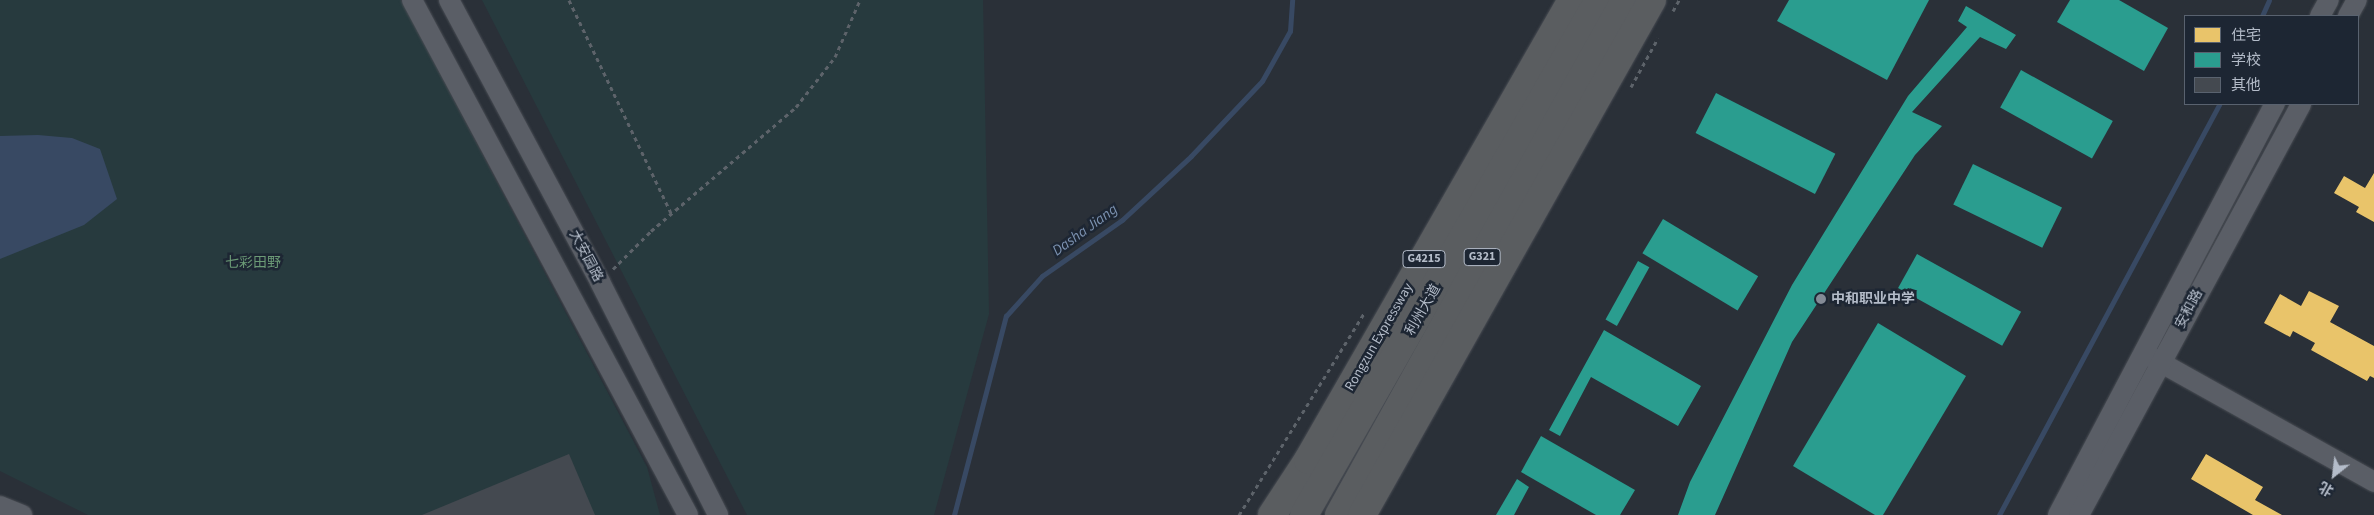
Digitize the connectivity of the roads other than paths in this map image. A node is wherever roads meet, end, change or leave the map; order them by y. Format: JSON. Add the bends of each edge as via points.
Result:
{"nodes":[{"id":1,"x":412,"y":0,"type":"edge"},
{"id":2,"x":449,"y":0,"type":"edge"},
{"id":3,"x":1572,"y":0,"type":"edge"},
{"id":4,"x":1599,"y":0,"type":"edge"},
{"id":5,"x":1625,"y":0,"type":"edge"},
{"id":6,"x":1652,"y":0,"type":"edge"},
{"id":7,"x":2329,"y":0,"type":"edge"},
{"id":8,"x":2357,"y":0,"type":"edge"},
{"id":9,"x":2321,"y":15,"type":"edge"},
{"id":10,"x":2349,"y":15,"type":"edge"},
{"id":11,"x":2274,"y":105,"type":"edge"},
{"id":12,"x":2300,"y":105,"type":"edge"},
{"id":13,"x":2152,"y":358,"type":"junction"},
{"id":14,"x":2374,"y":482,"type":"edge"},
{"id":15,"x":707,"y":497,"type":"junction"},
{"id":16,"x":0,"y":506,"type":"edge"},
{"id":17,"x":22,"y":515,"type":"edge"},
{"id":18,"x":688,"y":515,"type":"edge"},
{"id":19,"x":696,"y":515,"type":"edge"},
{"id":20,"x":718,"y":515,"type":"edge"},
{"id":21,"x":1272,"y":515,"type":"edge"},
{"id":22,"x":1304,"y":515,"type":"edge"},
{"id":23,"x":1339,"y":515,"type":"edge"},
{"id":24,"x":1362,"y":515,"type":"edge"},
{"id":25,"x":2058,"y":515,"type":"edge"},
{"id":26,"x":2079,"y":515,"type":"edge"}],
"edges":[{"from":1,"to":18,"type":"street"},
{"from":2,"to":15,"type":"street","name":"大安园路","via":[[600,282]]},
{"from":3,"to":21,"type":"highway","name":"Rongzun Expressway","number":"G4215","via":[[1308,460]]},
{"from":4,"to":22,"type":"highway","name":"利州大道","number":"G321"},
{"from":5,"to":23,"type":"highway","name":"利州大道","number":"G321"},
{"from":6,"to":24,"type":"highway"},
{"from":7,"to":9,"type":"street"},
{"from":8,"to":10,"type":"street"},
{"from":11,"to":13,"type":"street","name":"安和路"},
{"from":12,"to":13,"type":"street","name":"安和路"},
{"from":13,"to":14,"type":"street"},
{"from":13,"to":25,"type":"street","name":"安和路"},
{"from":13,"to":26,"type":"street","name":"安和路"},
{"from":15,"to":19,"type":"street"},
{"from":15,"to":20,"type":"street","name":"大安园路"},
{"from":16,"to":17,"type":"street"}]}
